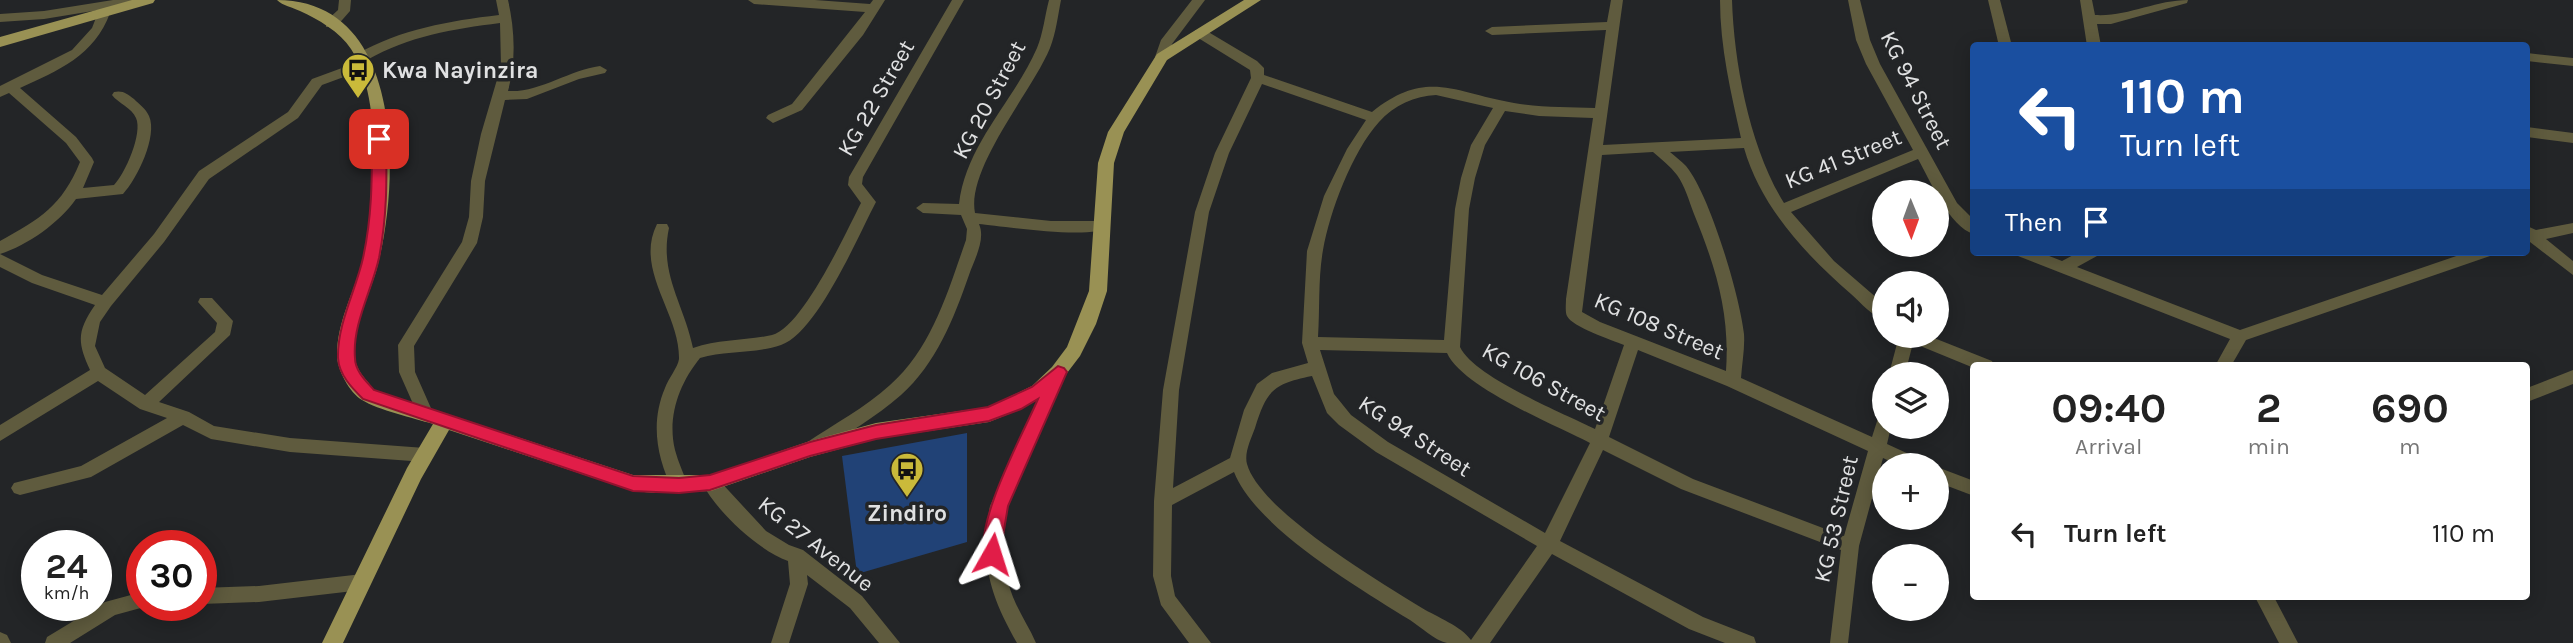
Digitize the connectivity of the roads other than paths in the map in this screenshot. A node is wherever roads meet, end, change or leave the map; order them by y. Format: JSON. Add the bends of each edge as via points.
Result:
{"nodes":[{"id":1,"x":138,"y":0,"type":"edge"},
{"id":2,"x":148,"y":0,"type":"edge"},
{"id":3,"x":284,"y":0,"type":"edge"},
{"id":4,"x":345,"y":0,"type":"edge"},
{"id":5,"x":502,"y":0,"type":"edge"},
{"id":6,"x":754,"y":0,"type":"edge"},
{"id":7,"x":958,"y":0,"type":"edge"},
{"id":8,"x":1199,"y":0,"type":"edge"},
{"id":9,"x":1254,"y":0,"type":"edge"},
{"id":10,"x":1617,"y":0,"type":"edge"},
{"id":11,"x":1726,"y":0,"type":"edge"},
{"id":12,"x":1854,"y":0,"type":"edge"},
{"id":13,"x":1994,"y":0,"type":"edge"},
{"id":14,"x":2086,"y":0,"type":"edge"},
{"id":15,"x":2182,"y":0,"type":"edge"},
{"id":16,"x":1049,"y":1,"type":"edge"},
{"id":17,"x":876,"y":4,"type":"edge"},
{"id":18,"x":104,"y":13,"type":"junction"},
{"id":19,"x":0,"y":18,"type":"edge"},
{"id":20,"x":506,"y":18,"type":"junction"},
{"id":21,"x":2088,"y":19,"type":"junction"},
{"id":22,"x":331,"y":24,"type":"junction"},
{"id":23,"x":1613,"y":26,"type":"junction"},
{"id":24,"x":1492,"y":31,"type":"dead end"},
{"id":25,"x":1200,"y":33,"type":"junction"},
{"id":26,"x":0,"y":42,"type":"edge"},
{"id":27,"x":2005,"y":42,"type":"edge"},
{"id":28,"x":2093,"y":42,"type":"edge"},
{"id":29,"x":1162,"y":57,"type":"junction"},
{"id":30,"x":2530,"y":57,"type":"edge"},
{"id":31,"x":364,"y":61,"type":"junction"},
{"id":32,"x":2573,"y":62,"type":"edge"},
{"id":33,"x":600,"y":70,"type":"dead end"},
{"id":34,"x":1258,"y":78,"type":"junction"},
{"id":35,"x":5,"y":89,"type":"edge"},
{"id":36,"x":119,"y":95,"type":"dead end"},
{"id":37,"x":501,"y":95,"type":"junction"},
{"id":38,"x":1501,"y":106,"type":"junction"},
{"id":39,"x":1600,"y":113,"type":"junction"},
{"id":40,"x":1374,"y":117,"type":"junction"},
{"id":41,"x":773,"y":118,"type":"dead end"},
{"id":42,"x":2530,"y":132,"type":"edge"},
{"id":43,"x":2573,"y":138,"type":"edge"},
{"id":44,"x":1750,"y":143,"type":"junction"},
{"id":45,"x":1656,"y":147,"type":"junction"},
{"id":46,"x":1595,"y":150,"type":"junction"},
{"id":47,"x":1921,"y":152,"type":"junction"},
{"id":48,"x":75,"y":194,"type":"junction"},
{"id":49,"x":923,"y":208,"type":"dead end"},
{"id":50,"x":1783,"y":209,"type":"junction"},
{"id":51,"x":968,"y":214,"type":"junction"},
{"id":52,"x":1970,"y":225,"type":"edge"},
{"id":53,"x":1101,"y":226,"type":"junction"},
{"id":54,"x":663,"y":228,"type":"dead end"},
{"id":55,"x":2573,"y":228,"type":"edge"},
{"id":56,"x":2530,"y":235,"type":"edge"},
{"id":57,"x":2530,"y":236,"type":"edge"},
{"id":58,"x":0,"y":248,"type":"edge"},
{"id":59,"x":2032,"y":256,"type":"edge"},
{"id":60,"x":2084,"y":256,"type":"edge"},
{"id":61,"x":2473,"y":256,"type":"edge"},
{"id":62,"x":0,"y":260,"type":"edge"},
{"id":63,"x":2061,"y":268,"type":"junction"},
{"id":64,"x":2573,"y":269,"type":"edge"},
{"id":65,"x":104,"y":302,"type":"junction"},
{"id":66,"x":206,"y":302,"type":"dead end"},
{"id":67,"x":1872,"y":302,"type":"edge"},
{"id":68,"x":2240,"y":336,"type":"junction"},
{"id":69,"x":1633,"y":342,"type":"junction"},
{"id":70,"x":1310,"y":343,"type":"junction"},
{"id":71,"x":1452,"y":347,"type":"junction"},
{"id":72,"x":1942,"y":348,"type":"edge"},
{"id":73,"x":687,"y":361,"type":"junction"},
{"id":74,"x":1976,"y":362,"type":"edge"},
{"id":75,"x":2225,"y":362,"type":"edge"},
{"id":76,"x":1317,"y":368,"type":"junction"},
{"id":77,"x":99,"y":372,"type":"junction"},
{"id":78,"x":1058,"y":372,"type":"junction"},
{"id":79,"x":2573,"y":377,"type":"edge"},
{"id":80,"x":1733,"y":382,"type":"junction"},
{"id":81,"x":2530,"y":394,"type":"edge"},
{"id":82,"x":146,"y":404,"type":"junction"},
{"id":83,"x":183,"y":417,"type":"junction"},
{"id":84,"x":435,"y":418,"type":"junction"},
{"id":85,"x":0,"y":434,"type":"edge"},
{"id":86,"x":1600,"y":439,"type":"junction"},
{"id":87,"x":1880,"y":439,"type":"edge"},
{"id":88,"x":1877,"y":448,"type":"junction"},
{"id":89,"x":810,"y":449,"type":"junction"},
{"id":90,"x":1888,"y":453,"type":"edge"},
{"id":91,"x":425,"y":455,"type":"junction"},
{"id":92,"x":1238,"y":462,"type":"junction"},
{"id":93,"x":1949,"y":479,"type":"edge"},
{"id":94,"x":710,"y":483,"type":"junction"},
{"id":95,"x":679,"y":486,"type":"junction"},
{"id":96,"x":1970,"y":487,"type":"edge"},
{"id":97,"x":20,"y":488,"type":"dead end"},
{"id":98,"x":1163,"y":501,"type":"junction"},
{"id":99,"x":1549,"y":544,"type":"junction"},
{"id":100,"x":1850,"y":547,"type":"junction"},
{"id":101,"x":797,"y":556,"type":"junction"},
{"id":102,"x":362,"y":582,"type":"junction"},
{"id":103,"x":217,"y":595,"type":"edge"},
{"id":104,"x":2266,"y":600,"type":"edge"},
{"id":105,"x":126,"y":604,"type":"edge"},
{"id":106,"x":54,"y":643,"type":"edge"},
{"id":107,"x":332,"y":643,"type":"edge"},
{"id":108,"x":780,"y":643,"type":"edge"},
{"id":109,"x":891,"y":643,"type":"edge"},
{"id":110,"x":1027,"y":643,"type":"edge"},
{"id":111,"x":1202,"y":643,"type":"edge"},
{"id":112,"x":1463,"y":643,"type":"edge"},
{"id":113,"x":1479,"y":643,"type":"edge"},
{"id":114,"x":1747,"y":643,"type":"edge"},
{"id":115,"x":1839,"y":643,"type":"edge"},
{"id":116,"x":2289,"y":643,"type":"edge"}],
"edges":[{"from":1,"to":19,"type":"street"},
{"from":2,"to":18,"type":"main road"},
{"from":3,"to":22,"type":"main road"},
{"from":4,"to":22,"type":"street","via":[[344,11]]},
{"from":5,"to":20,"type":"street"},
{"from":6,"to":17,"type":"street"},
{"from":7,"to":73,"type":"street","name":"KG 22 Street","via":[[856,177],[855,185],[869,202],[802,321],[778,340],[709,349]]},
{"from":8,"to":29,"type":"street","via":[[1166,43]]},
{"from":9,"to":25,"type":"main road"},
{"from":10,"to":23,"type":"street"},
{"from":11,"to":44,"type":"street","via":[[1730,56]]},
{"from":12,"to":47,"type":"street","name":"KG 94 Street","via":[[1872,64]]},
{"from":13,"to":27,"type":"street"},
{"from":14,"to":21,"type":"street"},
{"from":15,"to":21,"type":"street","via":[[2111,20]]},
{"from":16,"to":51,"type":"street","name":"KG 20 Street","via":[[1044,47],[982,153],[968,192]]},
{"from":17,"to":41,"type":"street","via":[[797,107]]},
{"from":18,"to":26,"type":"main road"},
{"from":18,"to":35,"type":"street","via":[[98,33],[90,41],[55,66]]},
{"from":20,"to":31,"type":"street","via":[[406,36],[384,43]]},
{"from":20,"to":37,"type":"street","via":[[508,66]]},
{"from":21,"to":28,"type":"street"},
{"from":22,"to":31,"type":"main road","via":[[356,46]]},
{"from":23,"to":24,"type":"street"},
{"from":23,"to":39,"type":"street"},
{"from":25,"to":29,"type":"main road"},
{"from":25,"to":34,"type":"street","via":[[1252,64]]},
{"from":29,"to":53,"type":"main road","via":[[1110,148]]},
{"from":30,"to":32,"type":"street"},
{"from":31,"to":65,"type":"street","via":[[317,82],[293,115],[204,175],[159,238]]},
{"from":31,"to":84,"type":"main road","via":[[379,139],[380,211],[346,360],[354,379],[368,394]]},
{"from":33,"to":37,"type":"street","via":[[573,74],[525,97]]},
{"from":34,"to":40,"type":"street"},
{"from":34,"to":98,"type":"street","via":[[1222,153],[1194,247],[1171,390]]},
{"from":35,"to":48,"type":"street","via":[[71,140],[87,162]]},
{"from":36,"to":48,"type":"street","via":[[144,122],[130,175],[118,190]]},
{"from":37,"to":84,"type":"street","via":[[488,134],[469,243],[406,345],[407,372]]},
{"from":38,"to":39,"type":"street"},
{"from":38,"to":40,"type":"street","via":[[1429,90],[1401,96]]},
{"from":38,"to":71,"type":"street","name":"KG 106 Street","via":[[1478,145],[1468,178],[1455,276]]},
{"from":39,"to":46,"type":"street"},
{"from":40,"to":70,"type":"street","name":"KG 94 Street","via":[[1354,149],[1323,219],[1315,251]]},
{"from":42,"to":43,"type":"street"},
{"from":44,"to":45,"type":"street"},
{"from":44,"to":50,"type":"street","via":[[1762,176]]},
{"from":45,"to":46,"type":"street"},
{"from":45,"to":80,"type":"street","via":[[1690,185],[1726,282],[1735,322]]},
{"from":46,"to":69,"type":"street","name":"KG 108 Street","via":[[1574,315]]},
{"from":47,"to":50,"type":"street","name":"KG 41 Street"},
{"from":47,"to":52,"type":"street","name":"KG 94 Street","via":[[1952,207]]},
{"from":48,"to":58,"type":"street","via":[[52,218]]},
{"from":49,"to":51,"type":"street"},
{"from":50,"to":67,"type":"street","via":[[1822,258]]},
{"from":51,"to":53,"type":"street","via":[[1051,226]]},
{"from":51,"to":89,"type":"street","name":"KG 20 Street","via":[[974,240],[929,349],[899,387]]},
{"from":53,"to":78,"type":"main road","via":[[1098,291],[1074,351]]},
{"from":54,"to":73,"type":"street","via":[[657,248],[660,274],[675,309]]},
{"from":55,"to":56,"type":"street"},
{"from":57,"to":64,"type":"street"},
{"from":59,"to":63,"type":"street"},
{"from":60,"to":63,"type":"street"},
{"from":61,"to":68,"type":"street"},
{"from":62,"to":65,"type":"street","via":[[37,279]]},
{"from":63,"to":68,"type":"street"},
{"from":65,"to":77,"type":"street","via":[[92,321],[87,346]]},
{"from":66,"to":82,"type":"street","via":[[225,321],[222,335]]},
{"from":68,"to":75,"type":"street"},
{"from":69,"to":80,"type":"street","name":"KG 108 Street"},
{"from":69,"to":86,"type":"street"},
{"from":70,"to":71,"type":"street"},
{"from":70,"to":76,"type":"street","name":"KG 94 Street"},
{"from":71,"to":86,"type":"street","name":"KG 106 Street","via":[[1457,358],[1486,382]]},
{"from":72,"to":74,"type":"street"},
{"from":73,"to":95,"type":"street","via":[[665,412],[665,443]]},
{"from":76,"to":92,"type":"street","via":[[1264,384],[1256,396]]},
{"from":76,"to":99,"type":"street","name":"KG 94 Street","via":[[1326,395],[1345,420],[1382,447]]},
{"from":77,"to":82,"type":"street"},
{"from":77,"to":85,"type":"street"},
{"from":78,"to":89,"type":"main road","via":[[1038,391],[989,414],[876,432]]},
{"from":78,"to":110,"type":"street","via":[[994,525],[992,554],[1001,597]]},
{"from":79,"to":81,"type":"street"},
{"from":80,"to":88,"type":"street","name":"KG 108 Street"},
{"from":82,"to":83,"type":"street"},
{"from":83,"to":91,"type":"street","via":[[211,432],[290,445]]},
{"from":83,"to":97,"type":"street","via":[[85,472]]},
{"from":84,"to":91,"type":"main road"},
{"from":84,"to":95,"type":"main road","via":[[633,483]]},
{"from":86,"to":99,"type":"street"},
{"from":86,"to":100,"type":"street","name":"KG 106 Street","via":[[1687,484]]},
{"from":87,"to":88,"type":"street","name":"KG 53 Street"},
{"from":88,"to":90,"type":"street","name":"KG 108 Street"},
{"from":88,"to":100,"type":"street","name":"KG 53 Street"},
{"from":89,"to":94,"type":"main road"},
{"from":91,"to":102,"type":"main road"},
{"from":92,"to":98,"type":"street"},
{"from":92,"to":112,"type":"street","via":[[1242,476],[1266,507],[1368,583]]},
{"from":93,"to":96,"type":"street"},
{"from":94,"to":95,"type":"main road"},
{"from":94,"to":101,"type":"street","name":"KG 27 Avenue","via":[[752,531]]},
{"from":98,"to":111,"type":"street","via":[[1162,576],[1167,599]]},
{"from":99,"to":113,"type":"street"},
{"from":99,"to":114,"type":"street","name":"KG 94 Street","via":[[1696,623]]},
{"from":100,"to":115,"type":"street","name":"KG 53 Street"},
{"from":101,"to":108,"type":"street","via":[[799,584]]},
{"from":101,"to":109,"type":"street","name":"KG 27 Avenue","via":[[856,602]]},
{"from":102,"to":103,"type":"street"},
{"from":102,"to":107,"type":"main road"},
{"from":104,"to":116,"type":"street"},
{"from":105,"to":106,"type":"street","via":[[111,608]]}]}
